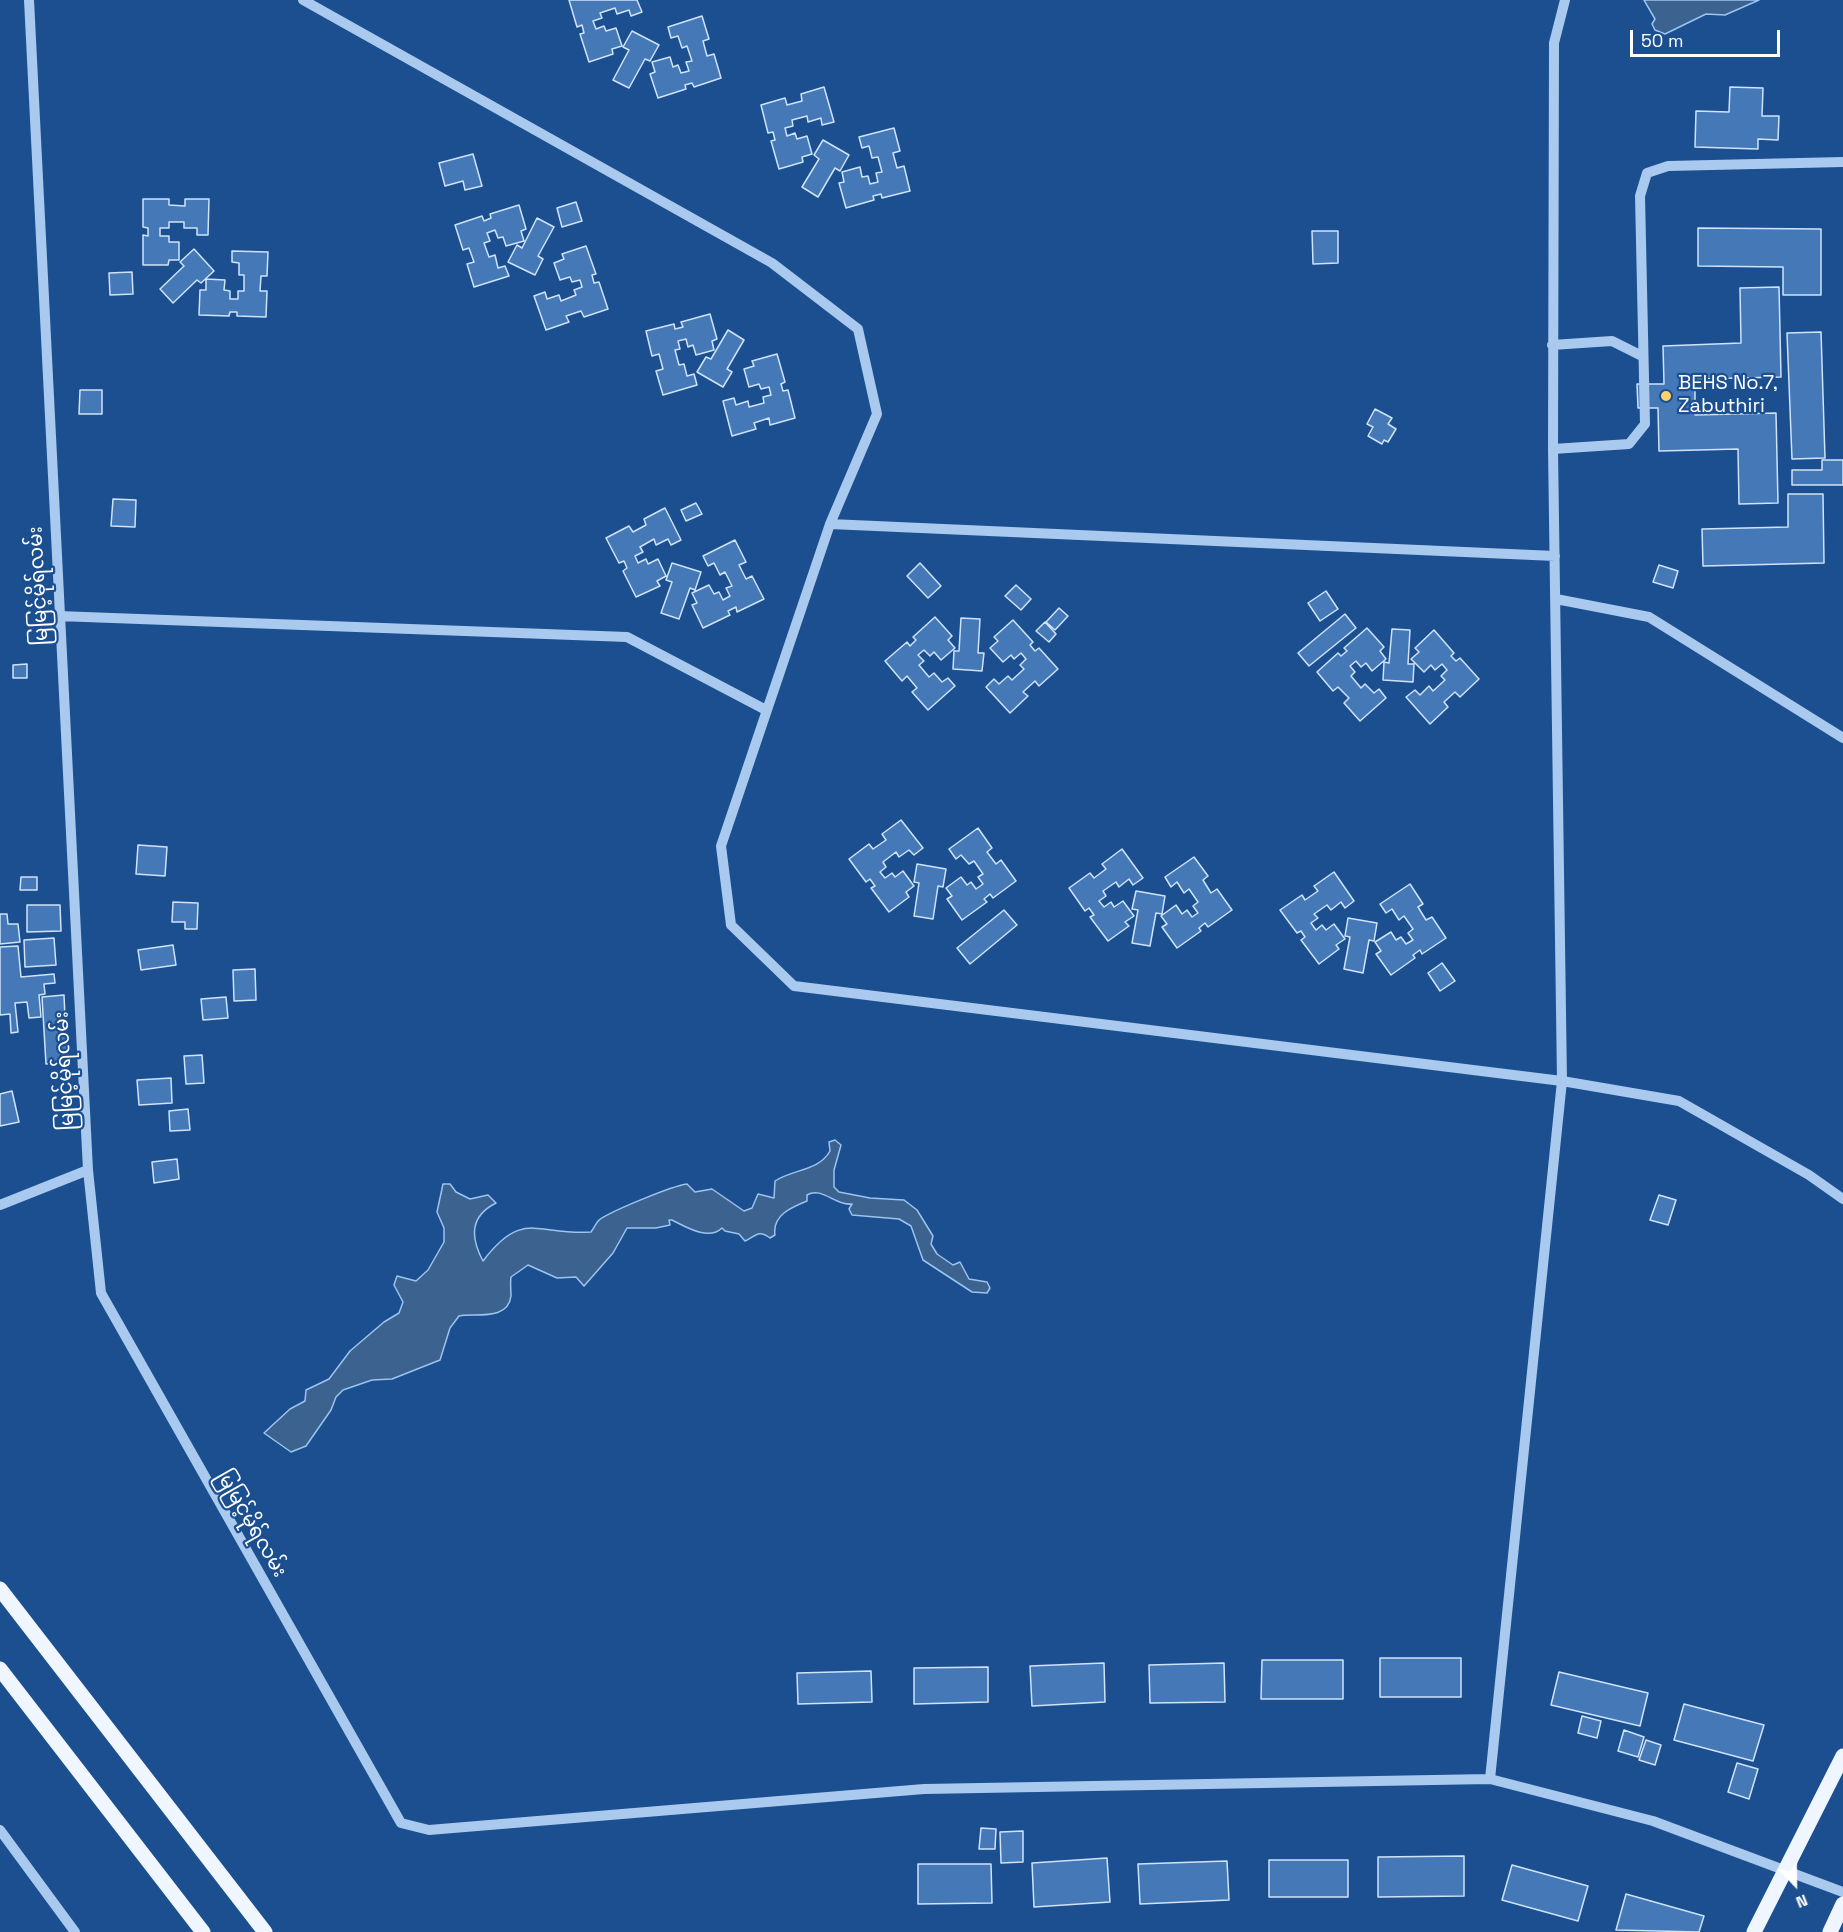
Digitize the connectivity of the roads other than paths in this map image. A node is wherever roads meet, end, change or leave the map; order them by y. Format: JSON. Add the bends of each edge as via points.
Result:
{"nodes":[{"id":1,"x":29,"y":0,"type":"edge"},
{"id":2,"x":303,"y":0,"type":"edge"},
{"id":3,"x":1566,"y":0,"type":"edge"},
{"id":4,"x":1843,"y":162,"type":"edge"},
{"id":5,"x":1552,"y":345,"type":"junction"},
{"id":6,"x":1642,"y":356,"type":"junction"},
{"id":7,"x":1552,"y":449,"type":"junction"},
{"id":8,"x":831,"y":524,"type":"junction"},
{"id":9,"x":1555,"y":556,"type":"junction"},
{"id":10,"x":1557,"y":599,"type":"junction"},
{"id":11,"x":58,"y":616,"type":"junction"},
{"id":12,"x":766,"y":710,"type":"junction"},
{"id":13,"x":1843,"y":738,"type":"edge"},
{"id":14,"x":1562,"y":1082,"type":"junction"},
{"id":15,"x":88,"y":1170,"type":"junction"},
{"id":16,"x":1843,"y":1199,"type":"edge"},
{"id":17,"x":0,"y":1205,"type":"edge"},
{"id":18,"x":0,"y":1588,"type":"edge"},
{"id":19,"x":0,"y":1670,"type":"edge"},
{"id":20,"x":1843,"y":1756,"type":"edge"},
{"id":21,"x":1490,"y":1779,"type":"junction"},
{"id":22,"x":0,"y":1830,"type":"edge"},
{"id":23,"x":1787,"y":1869,"type":"junction"},
{"id":24,"x":1843,"y":1892,"type":"edge"},
{"id":25,"x":1843,"y":1904,"type":"edge"},
{"id":26,"x":75,"y":1932,"type":"edge"},
{"id":27,"x":203,"y":1932,"type":"edge"},
{"id":28,"x":265,"y":1932,"type":"edge"},
{"id":29,"x":1754,"y":1932,"type":"edge"},
{"id":30,"x":1830,"y":1932,"type":"edge"}],
"edges":[{"from":1,"to":11,"type":"street","name":"မြမြင့်မိုရ်လမ်း"},
{"from":2,"to":8,"type":"street","via":[[772,263],[858,329],[876,414]]},
{"from":3,"to":5,"type":"street","via":[[1554,43]]},
{"from":4,"to":6,"type":"street","via":[[1668,166],[1647,173],[1640,196]]},
{"from":5,"to":6,"type":"street","via":[[1612,342]]},
{"from":5,"to":7,"type":"street"},
{"from":6,"to":7,"type":"street","via":[[1645,424],[1629,444]]},
{"from":7,"to":9,"type":"street"},
{"from":8,"to":9,"type":"street"},
{"from":8,"to":12,"type":"street"},
{"from":9,"to":10,"type":"street"},
{"from":10,"to":13,"type":"street","via":[[1649,618]]},
{"from":10,"to":14,"type":"street"},
{"from":11,"to":12,"type":"street","via":[[627,637]]},
{"from":11,"to":15,"type":"street","name":"မြမြင့်မိုရ်လမ်း"},
{"from":12,"to":14,"type":"street","via":[[721,846],[731,926],[794,986]]},
{"from":14,"to":16,"type":"street","via":[[1679,1101],[1809,1174]]},
{"from":14,"to":21,"type":"street"},
{"from":15,"to":17,"type":"street"},
{"from":15,"to":21,"type":"street","name":"မြမြင့်မိုရ်လမ်း","via":[[101,1293],[401,1822],[429,1830],[924,1789]]},
{"from":18,"to":28,"type":"main road"},
{"from":19,"to":27,"type":"main road"},
{"from":20,"to":23,"type":"main road"},
{"from":21,"to":23,"type":"street","via":[[1653,1821]]},
{"from":22,"to":26,"type":"street"},
{"from":23,"to":24,"type":"street"},
{"from":23,"to":29,"type":"main road"},
{"from":25,"to":30,"type":"main road"}]}
